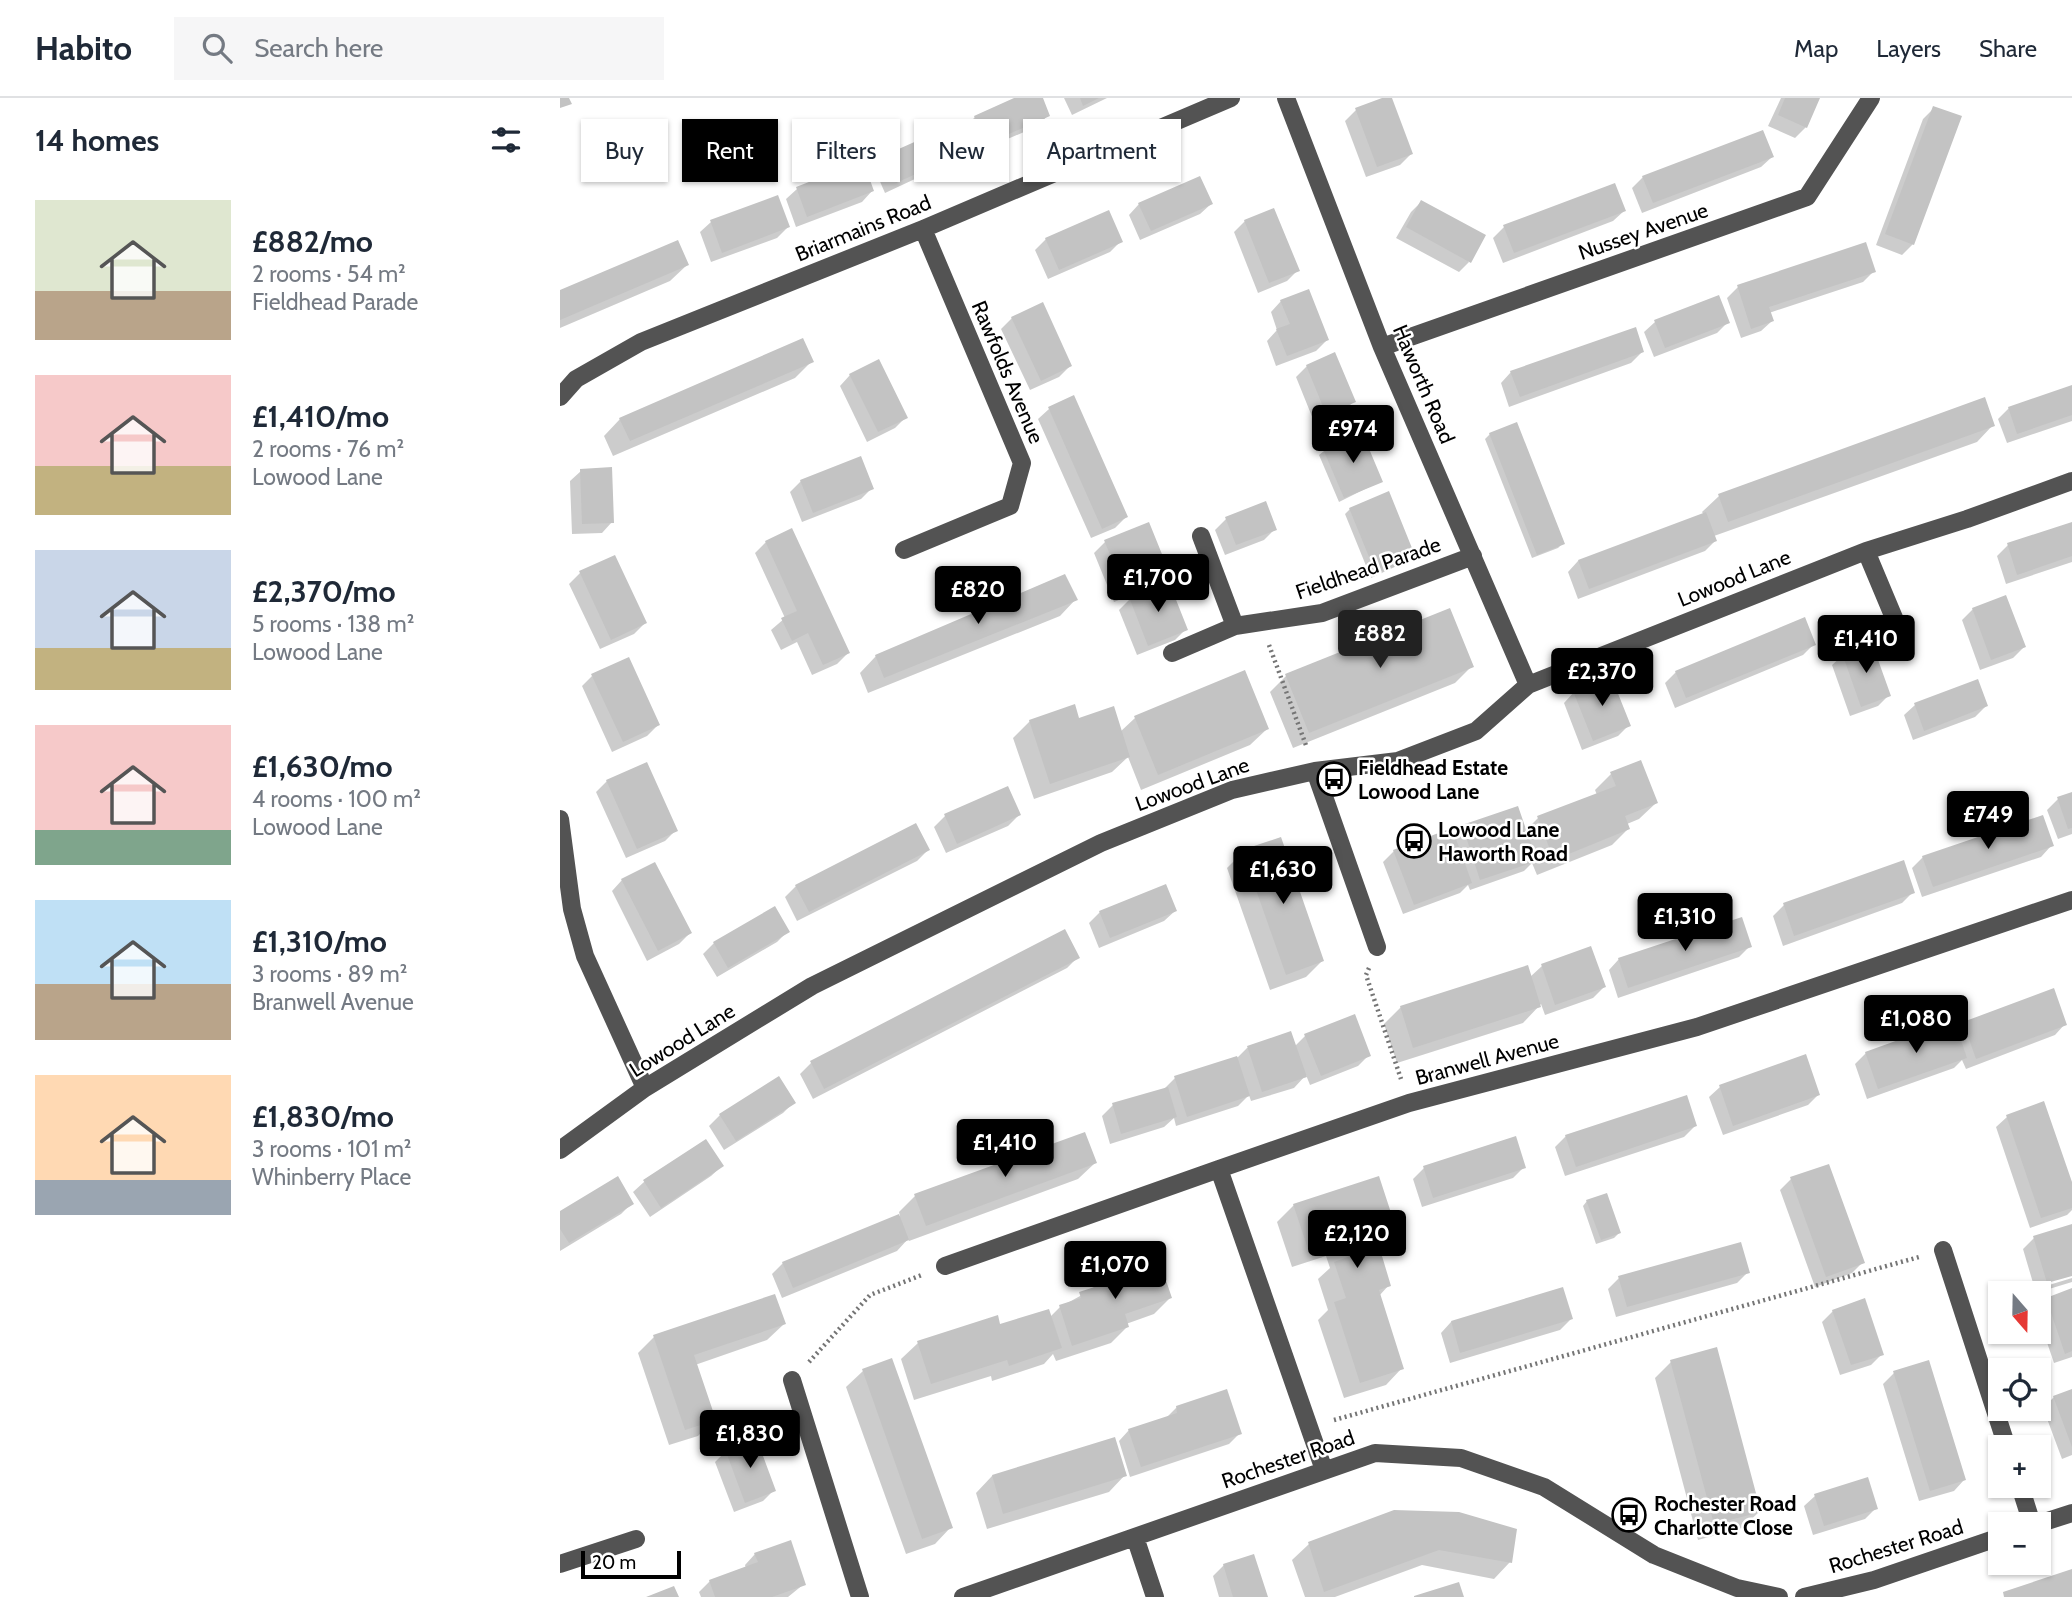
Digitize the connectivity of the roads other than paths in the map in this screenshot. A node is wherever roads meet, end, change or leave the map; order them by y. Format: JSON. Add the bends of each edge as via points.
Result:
{"nodes":[{"id":1,"x":1231,"y":98,"type":"edge"},
{"id":2,"x":1286,"y":98,"type":"edge"},
{"id":3,"x":1871,"y":98,"type":"edge"},
{"id":4,"x":923,"y":229,"type":"junction"},
{"id":5,"x":1382,"y":347,"type":"junction"},
{"id":6,"x":560,"y":397,"type":"edge"},
{"id":7,"x":2072,"y":481,"type":"edge"},
{"id":8,"x":1201,"y":536,"type":"dead end"},
{"id":9,"x":904,"y":550,"type":"dead end"},
{"id":10,"x":1866,"y":551,"type":"junction"},
{"id":11,"x":1473,"y":556,"type":"junction"},
{"id":12,"x":1897,"y":625,"type":"dead end"},
{"id":13,"x":1235,"y":626,"type":"junction"},
{"id":14,"x":1172,"y":653,"type":"dead end"},
{"id":15,"x":1528,"y":685,"type":"junction"},
{"id":16,"x":1315,"y":771,"type":"junction"},
{"id":17,"x":560,"y":818,"type":"edge"},
{"id":18,"x":2072,"y":900,"type":"edge"},
{"id":19,"x":1377,"y":947,"type":"road end"},
{"id":20,"x":645,"y":1088,"type":"junction"},
{"id":21,"x":560,"y":1150,"type":"edge"},
{"id":22,"x":1219,"y":1169,"type":"junction"},
{"id":23,"x":1943,"y":1250,"type":"road end"},
{"id":24,"x":945,"y":1266,"type":"road end"},
{"id":25,"x":792,"y":1380,"type":"road end"},
{"id":26,"x":2003,"y":1435,"type":"edge"},
{"id":27,"x":1324,"y":1470,"type":"junction"},
{"id":28,"x":2072,"y":1513,"type":"edge"},
{"id":29,"x":2051,"y":1520,"type":"edge"},
{"id":30,"x":1135,"y":1537,"type":"junction"},
{"id":31,"x":636,"y":1538,"type":"dead end"},
{"id":32,"x":1988,"y":1541,"type":"edge"},
{"id":33,"x":561,"y":1561,"type":"edge"},
{"id":34,"x":1735,"y":1593,"type":"edge"},
{"id":35,"x":860,"y":1597,"type":"edge"},
{"id":36,"x":962,"y":1597,"type":"edge"},
{"id":37,"x":1155,"y":1597,"type":"edge"},
{"id":38,"x":1779,"y":1597,"type":"edge"},
{"id":39,"x":1804,"y":1597,"type":"edge"}],
"edges":[{"from":1,"to":4,"type":"street","name":"Briarmains Road"},
{"from":2,"to":5,"type":"street","name":"Haworth Road"},
{"from":3,"to":5,"type":"street","name":"Nussey Avenue","via":[[1807,197]]},
{"from":4,"to":6,"type":"street","name":"Briarmains Road","via":[[641,342],[576,379]]},
{"from":4,"to":9,"type":"street","name":"Rawfolds Avenue","via":[[1022,463],[1010,506]]},
{"from":5,"to":11,"type":"street","name":"Haworth Road"},
{"from":7,"to":10,"type":"street","name":"Lowood Lane"},
{"from":8,"to":13,"type":"street"},
{"from":10,"to":12,"type":"street"},
{"from":10,"to":15,"type":"street","name":"Lowood Lane"},
{"from":11,"to":13,"type":"street","name":"Fieldhead Parade","via":[[1322,612]]},
{"from":11,"to":15,"type":"street","name":"Haworth Road"},
{"from":13,"to":14,"type":"street","name":"Fieldhead Parade"},
{"from":15,"to":16,"type":"street","name":"Lowood Lane","via":[[1476,731],[1398,761]]},
{"from":16,"to":19,"type":"street"},
{"from":16,"to":20,"type":"street","name":"Lowood Lane","via":[[1232,790],[1101,843],[812,986]]},
{"from":17,"to":20,"type":"street","via":[[572,909],[585,956]]},
{"from":18,"to":22,"type":"street","name":"Branwell Avenue","via":[[1697,1027],[1409,1103]]},
{"from":20,"to":21,"type":"street","name":"Lowood Lane"},
{"from":22,"to":24,"type":"street","name":"Branwell Avenue"},
{"from":22,"to":27,"type":"street"},
{"from":23,"to":26,"type":"street"},
{"from":25,"to":35,"type":"street"},
{"from":27,"to":30,"type":"street","name":"Rochester Road"},
{"from":27,"to":34,"type":"street","name":"Rochester Road","via":[[1375,1453],[1461,1458],[1544,1487],[1654,1555]]},
{"from":28,"to":29,"type":"street"},
{"from":30,"to":36,"type":"street","name":"Rochester Road"},
{"from":30,"to":37,"type":"street"},
{"from":31,"to":33,"type":"street"},
{"from":32,"to":39,"type":"street","name":"Rochester Road","via":[[1874,1580]]},
{"from":34,"to":38,"type":"street","name":"Rochester Road"}]}
